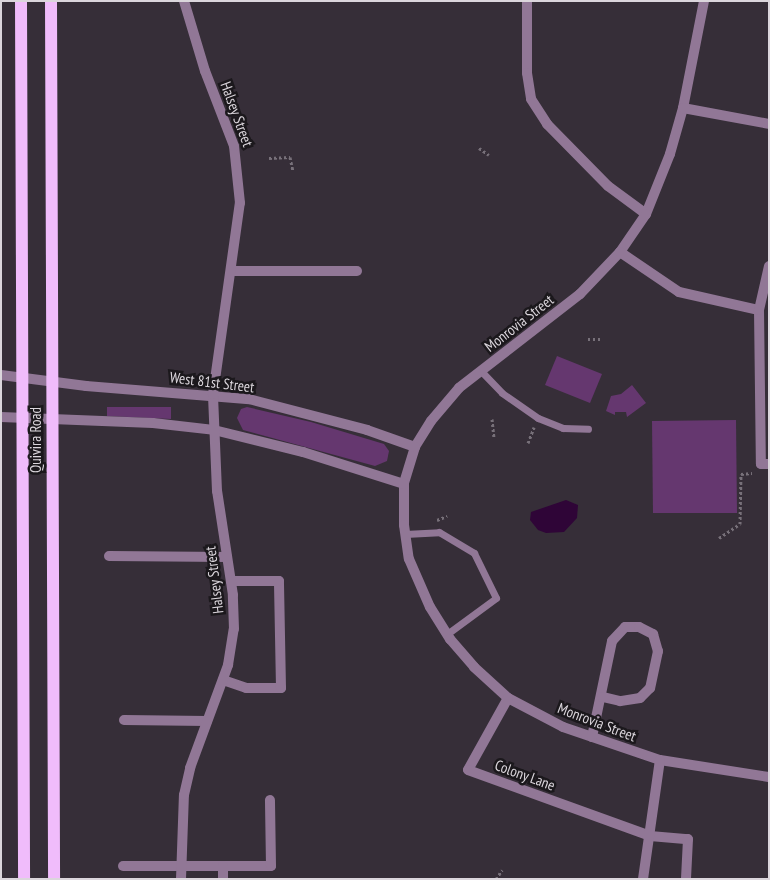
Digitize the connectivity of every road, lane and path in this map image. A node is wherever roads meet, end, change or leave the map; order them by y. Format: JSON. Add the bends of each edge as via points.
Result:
{"nodes":[{"id":1,"x":21,"y":1,"type":"edge"},
{"id":2,"x":51,"y":1,"type":"edge"},
{"id":3,"x":184,"y":1,"type":"edge"},
{"id":4,"x":527,"y":1,"type":"edge"},
{"id":5,"x":704,"y":1,"type":"edge"},
{"id":6,"x":683,"y":108,"type":"junction"},
{"id":7,"x":767,"y":121,"type":"edge"},
{"id":8,"x":479,"y":148,"type":"dead end"},
{"id":9,"x":489,"y":155,"type":"dead end"},
{"id":10,"x":270,"y":158,"type":"dead end"},
{"id":11,"x":293,"y":171,"type":"dead end"},
{"id":12,"x":646,"y":214,"type":"junction"},
{"id":13,"x":620,"y":252,"type":"junction"},
{"id":14,"x":769,"y":266,"type":"edge"},
{"id":15,"x":231,"y":271,"type":"junction"},
{"id":16,"x":357,"y":271,"type":"dead end"},
{"id":17,"x":759,"y":310,"type":"junction"},
{"id":18,"x":588,"y":338,"type":"dead end"},
{"id":19,"x":600,"y":339,"type":"dead end"},
{"id":20,"x":481,"y":371,"type":"junction"},
{"id":21,"x":1,"y":375,"type":"edge"},
{"id":22,"x":21,"y":379,"type":"junction"},
{"id":23,"x":53,"y":381,"type":"junction"},
{"id":24,"x":213,"y":394,"type":"junction"},
{"id":25,"x":1,"y":417,"type":"edge"},
{"id":26,"x":21,"y":418,"type":"junction"},
{"id":27,"x":52,"y":419,"type":"junction"},
{"id":28,"x":492,"y":419,"type":"dead end"},
{"id":29,"x":764,"y":421,"type":"edge"},
{"id":30,"x":588,"y":429,"type":"dead end"},
{"id":31,"x":214,"y":430,"type":"junction"},
{"id":32,"x":494,"y":437,"type":"dead end"},
{"id":33,"x":415,"y":447,"type":"junction"},
{"id":34,"x":765,"y":464,"type":"edge"},
{"id":35,"x":404,"y":484,"type":"junction"},
{"id":36,"x":405,"y":534,"type":"junction"},
{"id":37,"x":720,"y":538,"type":"dead end"},
{"id":38,"x":109,"y":556,"type":"dead end"},
{"id":39,"x":227,"y":557,"type":"junction"},
{"id":40,"x":231,"y":581,"type":"junction"},
{"id":41,"x":447,"y":634,"type":"junction"},
{"id":42,"x":223,"y":680,"type":"junction"},
{"id":43,"x":602,"y":697,"type":"junction"},
{"id":44,"x":508,"y":698,"type":"junction"},
{"id":45,"x":124,"y":720,"type":"dead end"},
{"id":46,"x":207,"y":721,"type":"junction"},
{"id":47,"x":592,"y":737,"type":"junction"},
{"id":48,"x":660,"y":760,"type":"junction"},
{"id":49,"x":769,"y":777,"type":"edge"},
{"id":50,"x":270,"y":800,"type":"dead end"},
{"id":51,"x":650,"y":836,"type":"junction"},
{"id":52,"x":123,"y":866,"type":"dead end"},
{"id":53,"x":181,"y":866,"type":"junction"},
{"id":54,"x":223,"y":866,"type":"junction"},
{"id":55,"x":502,"y":870,"type":"dead end"},
{"id":56,"x":24,"y":879,"type":"edge"},
{"id":57,"x":54,"y":879,"type":"edge"},
{"id":58,"x":181,"y":879,"type":"edge"},
{"id":59,"x":223,"y":879,"type":"edge"},
{"id":60,"x":496,"y":879,"type":"edge"},
{"id":61,"x":643,"y":879,"type":"edge"},
{"id":62,"x":686,"y":879,"type":"edge"}],
"edges":[{"from":1,"to":22,"type":"main road","name":"Quivira Road"},
{"from":2,"to":23,"type":"main road","name":"Quivira Road"},
{"from":3,"to":15,"type":"street","name":"Halsey Street","via":[[205,71],[233,142],[239,172],[240,203]]},
{"from":4,"to":12,"type":"street","via":[[527,73],[531,99],[547,124],[608,186]]},
{"from":5,"to":6,"type":"street","name":"Monrovia Street"},
{"from":6,"to":7,"type":"street"},
{"from":6,"to":12,"type":"street","name":"Monrovia Street","via":[[670,154]]},
{"from":8,"to":9,"type":"path"},
{"from":10,"to":11,"type":"path","via":[[290,157]]},
{"from":12,"to":13,"type":"street","name":"Monrovia Street"},
{"from":13,"to":17,"type":"street","via":[[679,292]]},
{"from":13,"to":20,"type":"street","name":"Monrovia Street","via":[[580,294]]},
{"from":14,"to":17,"type":"street"},
{"from":15,"to":16,"type":"street"},
{"from":15,"to":24,"type":"street","name":"Halsey Street"},
{"from":17,"to":29,"type":"street"},
{"from":18,"to":19,"type":"path"},
{"from":20,"to":30,"type":"lane","via":[[502,393],[538,418],[563,428]]},
{"from":20,"to":33,"type":"street","name":"Monrovia Street","via":[[459,388]]},
{"from":21,"to":22,"type":"street","name":"West 81st Street"},
{"from":22,"to":23,"type":"street","name":"West 81st Street"},
{"from":22,"to":26,"type":"main road","name":"Quivira Road"},
{"from":23,"to":24,"type":"street","name":"West 81st Street"},
{"from":23,"to":27,"type":"main road","name":"Quivira Road"},
{"from":24,"to":31,"type":"street","name":"Halsey Street"},
{"from":24,"to":33,"type":"street","name":"West 81st Street","via":[[249,399],[367,430]]},
{"from":25,"to":26,"type":"street"},
{"from":26,"to":27,"type":"street"},
{"from":26,"to":56,"type":"main road","name":"Quivira Road"},
{"from":27,"to":31,"type":"street"},
{"from":27,"to":57,"type":"main road","name":"Quivira Road"},
{"from":28,"to":32,"type":"path"},
{"from":29,"to":34,"type":"street"},
{"from":31,"to":35,"type":"street","via":[[303,452]]},
{"from":31,"to":39,"type":"street","name":"Halsey Street","via":[[217,491]]},
{"from":33,"to":35,"type":"street","name":"Monrovia Street"},
{"from":34,"to":37,"type":"path","via":[[752,474],[741,474],[740,524]]},
{"from":35,"to":36,"type":"street","name":"Monrovia Street"},
{"from":36,"to":41,"type":"street","name":"Monrovia Street","via":[[409,559],[430,607]]},
{"from":36,"to":41,"type":"lane","via":[[439,532],[474,554],[496,598]]},
{"from":38,"to":39,"type":"street"},
{"from":39,"to":40,"type":"street","name":"Halsey Street"},
{"from":40,"to":42,"type":"street","name":"Halsey Street","via":[[234,629]]},
{"from":40,"to":42,"type":"street","via":[[279,581],[281,688],[246,688]]},
{"from":41,"to":44,"type":"street","name":"Monrovia Street","via":[[474,667]]},
{"from":42,"to":46,"type":"street","name":"Halsey Street"},
{"from":43,"to":43,"type":"street","via":[[612,641],[625,627],[639,626],[653,634],[658,651],[650,688],[640,698],[620,701]]},
{"from":43,"to":47,"type":"street"},
{"from":44,"to":47,"type":"street","name":"Monrovia Street","via":[[563,727]]},
{"from":44,"to":51,"type":"street","name":"Colony Lane","via":[[468,770]]},
{"from":45,"to":46,"type":"street"},
{"from":46,"to":53,"type":"street","name":"Halsey Street","via":[[184,795]]},
{"from":47,"to":48,"type":"street","name":"Monrovia Street"},
{"from":48,"to":49,"type":"street","name":"Monrovia Street"},
{"from":48,"to":51,"type":"street"},
{"from":50,"to":54,"type":"street","via":[[271,866]]},
{"from":51,"to":61,"type":"street"},
{"from":51,"to":62,"type":"street","via":[[688,839]]},
{"from":52,"to":53,"type":"street"},
{"from":53,"to":54,"type":"street"},
{"from":53,"to":58,"type":"street","name":"Halsey Street"},
{"from":54,"to":59,"type":"street"},
{"from":55,"to":60,"type":"path"}]}
